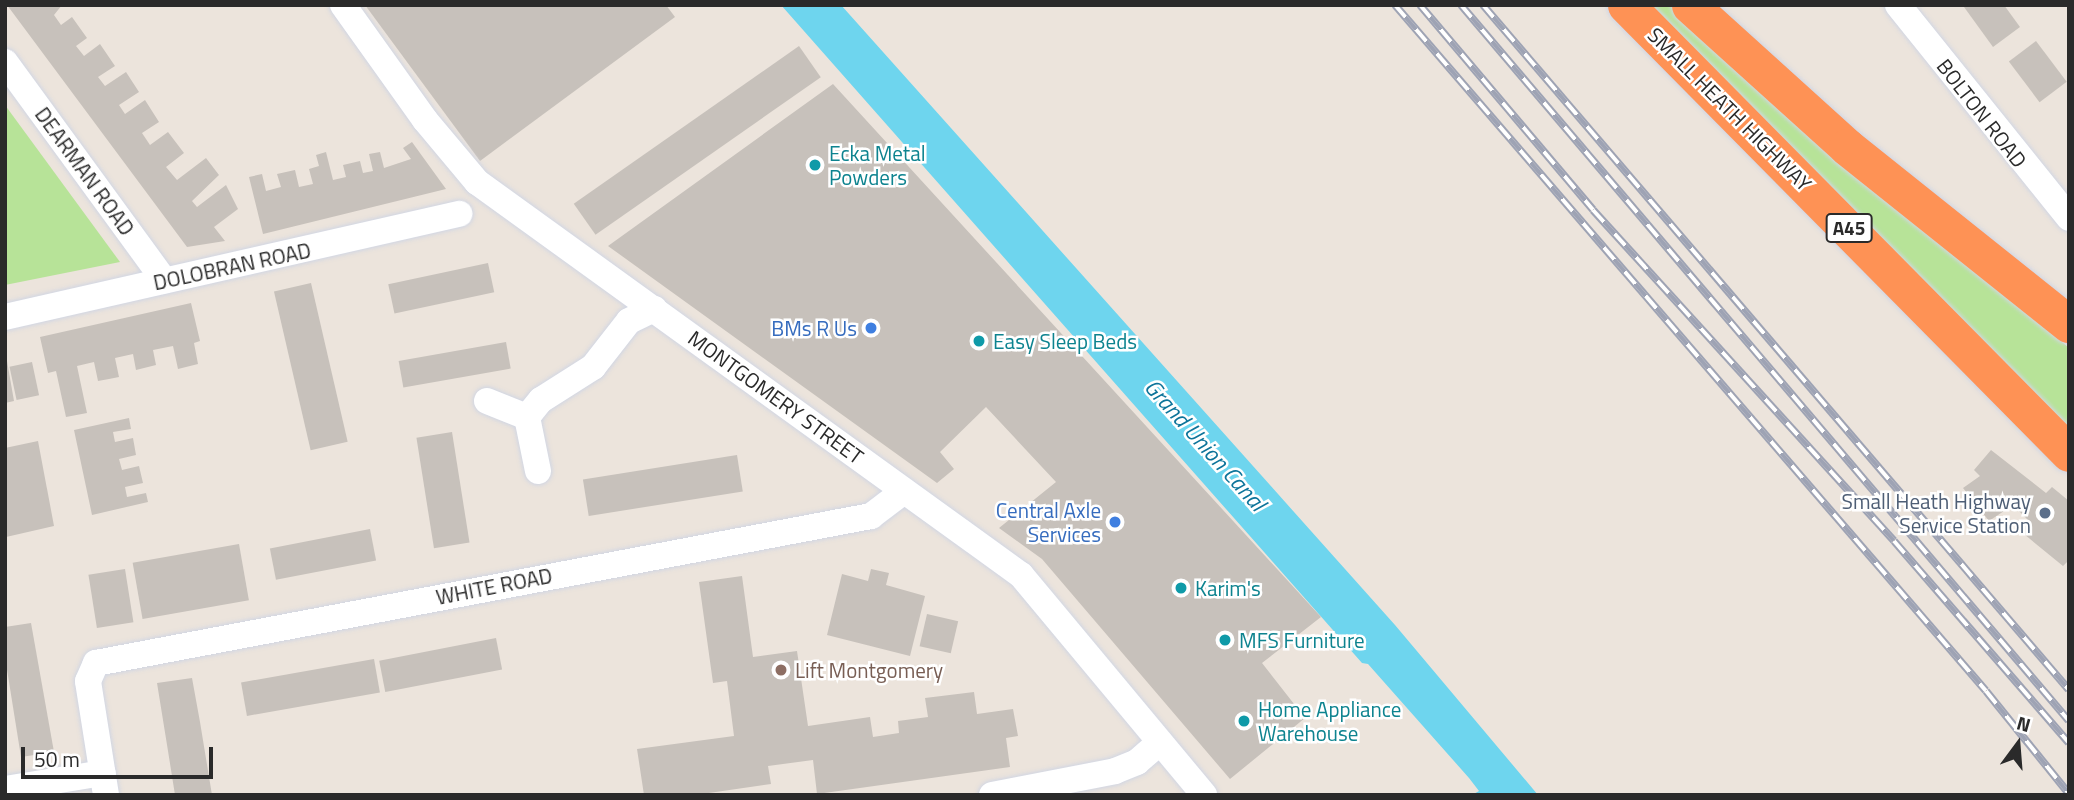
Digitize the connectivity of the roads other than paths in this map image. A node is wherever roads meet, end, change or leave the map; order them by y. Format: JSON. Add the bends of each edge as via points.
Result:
{"nodes":[{"id":1,"x":343,"y":5,"type":"edge"},
{"id":2,"x":1626,"y":5,"type":"edge"},
{"id":3,"x":1690,"y":5,"type":"edge"},
{"id":4,"x":1898,"y":5,"type":"edge"},
{"id":5,"x":5,"y":62,"type":"edge"},
{"id":6,"x":459,"y":214,"type":"dead end"},
{"id":7,"x":2069,"y":218,"type":"edge"},
{"id":8,"x":164,"y":280,"type":"junction"},
{"id":9,"x":654,"y":309,"type":"junction"},
{"id":10,"x":5,"y":317,"type":"edge"},
{"id":11,"x":2069,"y":324,"type":"edge"},
{"id":12,"x":487,"y":401,"type":"dead end"},
{"id":13,"x":527,"y":417,"type":"junction"},
{"id":14,"x":2069,"y":453,"type":"edge"},
{"id":15,"x":538,"y":471,"type":"dead end"},
{"id":16,"x":904,"y":491,"type":"junction"},
{"id":17,"x":1160,"y":742,"type":"junction"},
{"id":18,"x":105,"y":784,"type":"edge"},
{"id":19,"x":5,"y":789,"type":"edge"},
{"id":20,"x":992,"y":795,"type":"edge"},
{"id":21,"x":1204,"y":795,"type":"edge"}],
"edges":[{"from":1,"to":9,"type":"street","name":"MONTGOMERY STREET","via":[[425,120],[477,181]]},
{"from":2,"to":14,"type":"highway","name":"SMALL HEATH HIGHWAY","number":"A45"},
{"from":3,"to":11,"type":"highway","via":[[1847,147]]},
{"from":4,"to":7,"type":"street","name":"BOLTON ROAD"},
{"from":5,"to":8,"type":"street","name":"DEARMAN ROAD"},
{"from":6,"to":8,"type":"street","name":"DOLOBRAN ROAD"},
{"from":8,"to":10,"type":"street","name":"DOLOBRAN ROAD"},
{"from":9,"to":13,"type":"street","via":[[629,321],[593,367],[541,400]]},
{"from":9,"to":16,"type":"street","name":"MONTGOMERY STREET"},
{"from":12,"to":13,"type":"street"},
{"from":13,"to":15,"type":"street"},
{"from":16,"to":17,"type":"street","name":"MONTGOMERY STREET","via":[[1021,575]]},
{"from":16,"to":18,"type":"street","name":"WHITE ROAD","via":[[871,516],[96,663],[88,681]]},
{"from":17,"to":20,"type":"street","via":[[1137,762],[1115,771]]},
{"from":17,"to":21,"type":"street","name":"MONTGOMERY STREET"},
{"from":18,"to":19,"type":"street"}]}
